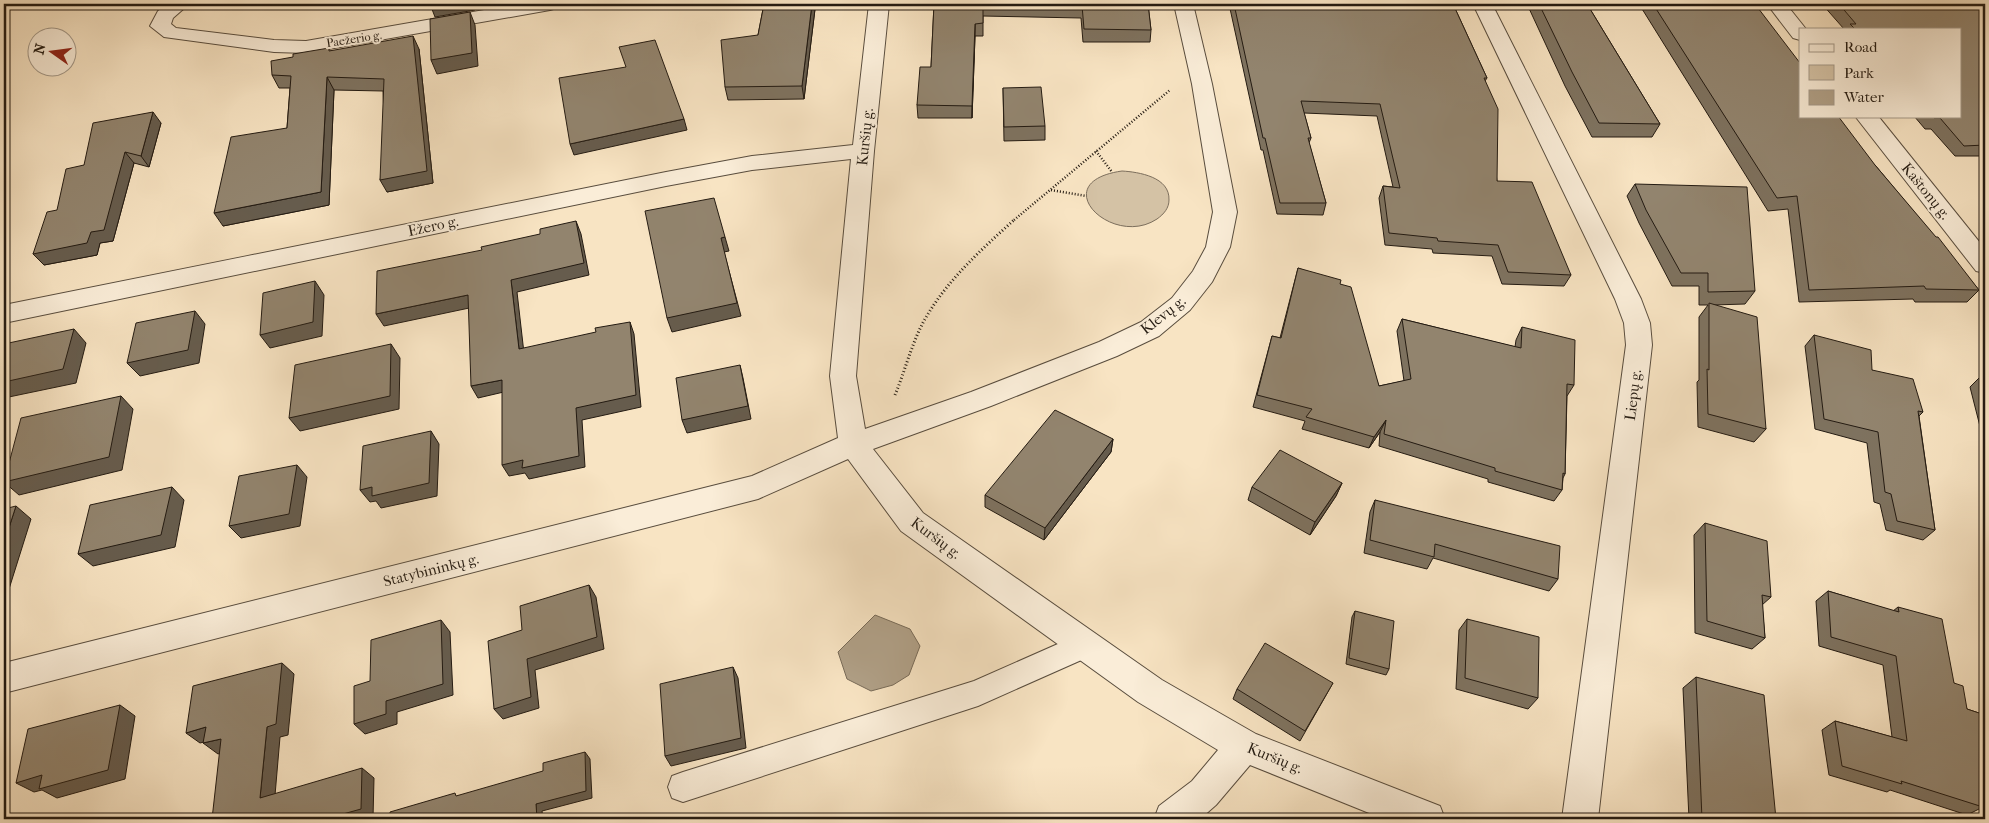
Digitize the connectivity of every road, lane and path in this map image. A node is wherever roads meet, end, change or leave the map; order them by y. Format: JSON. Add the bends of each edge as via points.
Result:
{"nodes":[{"id":1,"x":179,"y":4,"type":"edge"},
{"id":2,"x":550,"y":4,"type":"edge"},
{"id":3,"x":880,"y":4,"type":"edge"},
{"id":4,"x":1184,"y":4,"type":"edge"},
{"id":5,"x":1482,"y":4,"type":"edge"},
{"id":6,"x":1776,"y":4,"type":"edge"},
{"id":7,"x":1799,"y":33,"type":"edge"},
{"id":8,"x":1198,"y":68,"type":"junction"},
{"id":9,"x":1868,"y":118,"type":"edge"},
{"id":10,"x":864,"y":151,"type":"junction"},
{"id":11,"x":1096,"y":151,"type":"junction"},
{"id":12,"x":1112,"y":172,"type":"dead end"},
{"id":13,"x":1050,"y":190,"type":"junction"},
{"id":14,"x":1086,"y":196,"type":"dead end"},
{"id":15,"x":1985,"y":265,"type":"edge"},
{"id":16,"x":4,"y":314,"type":"edge"},
{"id":17,"x":883,"y":434,"type":"junction"},
{"id":18,"x":853,"y":444,"type":"junction"},
{"id":19,"x":1085,"y":645,"type":"junction"},
{"id":20,"x":4,"y":678,"type":"edge"},
{"id":21,"x":1244,"y":746,"type":"junction"},
{"id":22,"x":683,"y":787,"type":"dead end"},
{"id":23,"x":1172,"y":819,"type":"edge"},
{"id":24,"x":1427,"y":819,"type":"edge"},
{"id":25,"x":1580,"y":819,"type":"edge"}],
"edges":[{"from":1,"to":2,"type":"street","name":"Paežerio g.","via":[[165,15],[160,26],[171,34],[306,47]]},
{"from":3,"to":10,"type":"street","name":"Kuršių g."},
{"from":4,"to":8,"type":"street","name":"Klevų g."},
{"from":5,"to":25,"type":"street","name":"Liepų g.","via":[[1637,323],[1638,355]]},
{"from":6,"to":7,"type":"street"},
{"from":8,"to":11,"type":"path"},
{"from":8,"to":17,"type":"street","name":"Klevų g.","via":[[1225,212],[1218,247],[1203,276],[1181,304],[1150,329],[1108,349]]},
{"from":9,"to":15,"type":"street","name":"Kaštonų g."},
{"from":10,"to":16,"type":"street","name":"Ežero g.","via":[[752,163],[666,179]]},
{"from":10,"to":18,"type":"street","name":"Kuršių g.","via":[[843,376]]},
{"from":11,"to":12,"type":"path"},
{"from":11,"to":13,"type":"path"},
{"from":13,"to":14,"type":"path"},
{"from":13,"to":17,"type":"path","via":[[966,265],[942,293],[924,321],[912,349]]},
{"from":17,"to":18,"type":"street","name":"Klevų g."},
{"from":18,"to":19,"type":"street","name":"Kuršių g.","via":[[912,522]]},
{"from":18,"to":20,"type":"street","name":"Statybininkų g.","via":[[758,487]]},
{"from":19,"to":21,"type":"street","name":"Kuršių g.","via":[[1150,691]]},
{"from":19,"to":22,"type":"lane","via":[[978,693]]},
{"from":21,"to":23,"type":"street","via":[[1204,793]]},
{"from":21,"to":24,"type":"street","name":"Kuršių g."}]}
